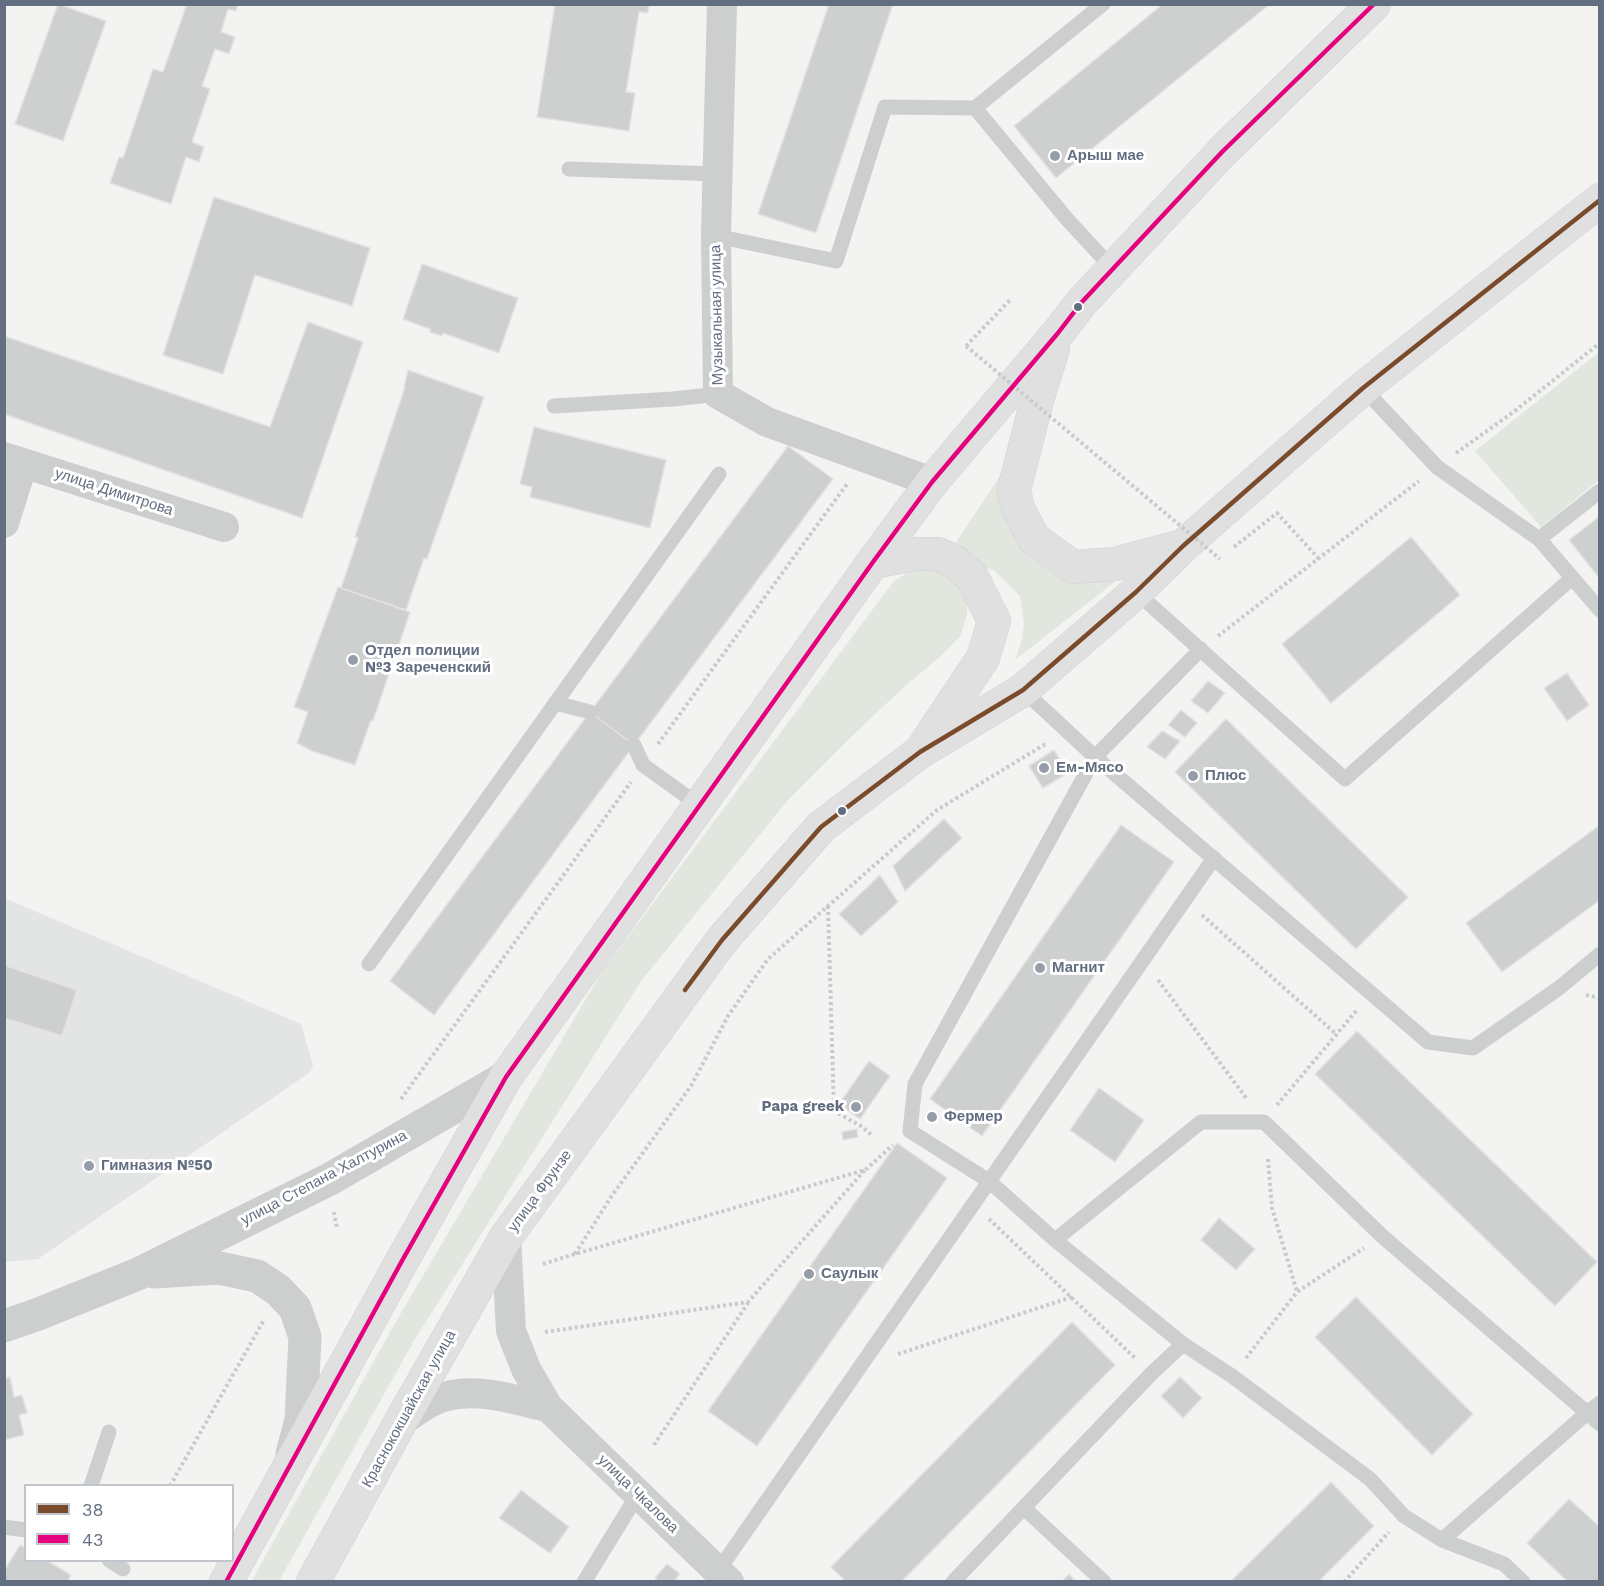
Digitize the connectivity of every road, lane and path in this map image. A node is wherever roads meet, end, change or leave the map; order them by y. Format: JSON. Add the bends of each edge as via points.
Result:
{"nodes":[{"id":1,"x":722,"y":4,"type":"edge"},
{"id":2,"x":1102,"y":4,"type":"edge"},
{"id":3,"x":1374,"y":4,"type":"edge"},
{"id":4,"x":975,"y":108,"type":"junction"},
{"id":5,"x":569,"y":169,"type":"dead end"},
{"id":6,"x":717,"y":174,"type":"junction"},
{"id":7,"x":1599,"y":200,"type":"edge"},
{"id":8,"x":716,"y":236,"type":"junction"},
{"id":9,"x":1113,"y":269,"type":"junction"},
{"id":10,"x":1011,"y":299,"type":"dead end"},
{"id":11,"x":1059,"y":333,"type":"junction"},
{"id":12,"x":1599,"y":343,"type":"edge"},
{"id":13,"x":1363,"y":388,"type":"junction"},
{"id":14,"x":718,"y":394,"type":"junction"},
{"id":15,"x":555,"y":405,"type":"dead end"},
{"id":16,"x":866,"y":458,"type":"junction"},
{"id":17,"x":14,"y":460,"type":"edge"},
{"id":18,"x":1437,"y":467,"type":"junction"},
{"id":19,"x":719,"y":474,"type":"dead end"},
{"id":20,"x":932,"y":482,"type":"junction"},
{"id":21,"x":1599,"y":491,"type":"edge"},
{"id":22,"x":4,"y":523,"type":"edge"},
{"id":23,"x":224,"y":527,"type":"dead end"},
{"id":24,"x":1539,"y":539,"type":"junction"},
{"id":25,"x":1183,"y":546,"type":"junction"},
{"id":26,"x":1319,"y":559,"type":"junction"},
{"id":27,"x":873,"y":562,"type":"junction"},
{"id":28,"x":1572,"y":578,"type":"junction"},
{"id":29,"x":1136,"y":592,"type":"junction"},
{"id":30,"x":1599,"y":610,"type":"edge"},
{"id":31,"x":1201,"y":649,"type":"junction"},
{"id":32,"x":1023,"y":690,"type":"junction"},
{"id":33,"x":555,"y":703,"type":"junction"},
{"id":34,"x":590,"y":712,"type":"dead end"},
{"id":35,"x":1067,"y":730,"type":"junction"},
{"id":36,"x":634,"y":745,"type":"dead end"},
{"id":37,"x":921,"y":752,"type":"junction"},
{"id":38,"x":1095,"y":757,"type":"junction"},
{"id":39,"x":643,"y":765,"type":"junction"},
{"id":40,"x":700,"y":806,"type":"junction"},
{"id":41,"x":1214,"y":858,"type":"junction"},
{"id":42,"x":1185,"y":900,"type":"junction"},
{"id":43,"x":828,"y":905,"type":"junction"},
{"id":44,"x":1599,"y":954,"type":"edge"},
{"id":45,"x":1143,"y":960,"type":"junction"},
{"id":46,"x":369,"y":964,"type":"dead end"},
{"id":47,"x":1336,"y":1034,"type":"dead end"},
{"id":48,"x":507,"y":1077,"type":"junction"},
{"id":49,"x":400,"y":1100,"type":"dead end"},
{"id":50,"x":1264,"y":1122,"type":"junction"},
{"id":51,"x":910,"y":1131,"type":"junction"},
{"id":52,"x":873,"y":1136,"type":"dead end"},
{"id":53,"x":865,"y":1170,"type":"junction"},
{"id":54,"x":989,"y":1181,"type":"junction"},
{"id":55,"x":974,"y":1204,"type":"junction"},
{"id":56,"x":1382,"y":1236,"type":"junction"},
{"id":57,"x":506,"y":1238,"type":"junction"},
{"id":58,"x":1055,"y":1240,"type":"junction"},
{"id":59,"x":575,"y":1254,"type":"junction"},
{"id":60,"x":543,"y":1264,"type":"dead end"},
{"id":61,"x":138,"y":1274,"type":"junction"},
{"id":62,"x":1071,"y":1297,"type":"junction"},
{"id":63,"x":748,"y":1302,"type":"junction"},
{"id":64,"x":266,"y":1317,"type":"dead end"},
{"id":65,"x":4,"y":1326,"type":"edge"},
{"id":66,"x":550,"y":1330,"type":"dead end"},
{"id":67,"x":1183,"y":1344,"type":"junction"},
{"id":68,"x":860,"y":1366,"type":"junction"},
{"id":69,"x":1151,"y":1374,"type":"junction"},
{"id":70,"x":1232,"y":1376,"type":"junction"},
{"id":71,"x":1599,"y":1403,"type":"edge"},
{"id":72,"x":548,"y":1407,"type":"junction"},
{"id":73,"x":1587,"y":1413,"type":"junction"},
{"id":74,"x":401,"y":1421,"type":"junction"},
{"id":75,"x":1599,"y":1424,"type":"edge"},
{"id":76,"x":109,"y":1432,"type":"dead end"},
{"id":77,"x":654,"y":1445,"type":"dead end"},
{"id":78,"x":289,"y":1466,"type":"junction"},
{"id":79,"x":91,"y":1484,"type":"edge"},
{"id":80,"x":171,"y":1484,"type":"edge"},
{"id":81,"x":638,"y":1494,"type":"junction"},
{"id":82,"x":1024,"y":1508,"type":"junction"},
{"id":83,"x":1404,"y":1516,"type":"junction"},
{"id":84,"x":5,"y":1528,"type":"edge"},
{"id":85,"x":24,"y":1530,"type":"edge"},
{"id":86,"x":1442,"y":1540,"type":"junction"},
{"id":87,"x":723,"y":1576,"type":"edge"},
{"id":88,"x":226,"y":1581,"type":"edge"},
{"id":89,"x":313,"y":1581,"type":"edge"},
{"id":90,"x":584,"y":1581,"type":"edge"},
{"id":91,"x":954,"y":1581,"type":"edge"},
{"id":92,"x":1104,"y":1581,"type":"edge"},
{"id":93,"x":1344,"y":1581,"type":"edge"},
{"id":94,"x":1523,"y":1581,"type":"edge"}],
"edges":[{"from":1,"to":6,"type":"street","name":"Музыкальная улица"},
{"from":2,"to":4,"type":"lane"},
{"from":3,"to":9,"type":"main road","via":[[1222,152]]},
{"from":4,"to":8,"type":"lane","via":[[885,107],[836,261]]},
{"from":4,"to":9,"type":"lane"},
{"from":5,"to":6,"type":"lane"},
{"from":6,"to":8,"type":"street","name":"Музыкальная улица"},
{"from":7,"to":13,"type":"main road","name":"улица Фрунзе"},
{"from":8,"to":14,"type":"street","name":"Музыкальная улица"},
{"from":9,"to":11,"type":"main road"},
{"from":10,"to":26,"type":"path","bridge":true,"via":[[966,346],[1220,559],[1277,513]]},
{"from":11,"to":20,"type":"main road"},
{"from":11,"to":25,"type":"main road","via":[[1014,490],[1018,509],[1034,539],[1073,567],[1114,564]]},
{"from":12,"to":18,"type":"path"},
{"from":13,"to":18,"type":"lane"},
{"from":13,"to":25,"type":"main road","name":"улица Фрунзе"},
{"from":14,"to":15,"type":"lane"},
{"from":14,"to":16,"type":"street","name":"Музыкальная улица","via":[[767,422]]},
{"from":16,"to":20,"type":"street","name":"Музыкальная улица"},
{"from":16,"to":39,"type":"path"},
{"from":17,"to":22,"type":"street"},
{"from":17,"to":23,"type":"street","name":"улица Димитрова"},
{"from":18,"to":24,"type":"lane"},
{"from":18,"to":26,"type":"path"},
{"from":19,"to":33,"type":"lane"},
{"from":20,"to":27,"type":"main road"},
{"from":21,"to":24,"type":"lane"},
{"from":24,"to":28,"type":"lane"},
{"from":25,"to":29,"type":"main road","name":"улица Фрунзе"},
{"from":26,"to":31,"type":"path"},
{"from":27,"to":37,"type":"main road","via":[[938,554],[955,562],[972,577],[994,621],[982,658]]},
{"from":27,"to":40,"type":"main road"},
{"from":28,"to":30,"type":"lane"},
{"from":28,"to":31,"type":"lane","via":[[1345,779]]},
{"from":29,"to":31,"type":"lane"},
{"from":29,"to":32,"type":"main road","name":"улица Фрунзе"},
{"from":31,"to":38,"type":"lane"},
{"from":32,"to":35,"type":"lane"},
{"from":32,"to":37,"type":"main road","name":"улица Фрунзе"},
{"from":33,"to":34,"type":"lane"},
{"from":33,"to":46,"type":"lane"},
{"from":35,"to":38,"type":"lane"},
{"from":35,"to":43,"type":"path","via":[[937,810]]},
{"from":36,"to":39,"type":"lane"},
{"from":37,"to":57,"type":"main road","name":"улица Фрунзе","via":[[821,827],[722,940]]},
{"from":38,"to":41,"type":"lane"},
{"from":38,"to":51,"type":"lane","via":[[915,1083]]},
{"from":39,"to":40,"type":"lane"},
{"from":39,"to":49,"type":"path"},
{"from":40,"to":48,"type":"main road"},
{"from":41,"to":42,"type":"lane"},
{"from":41,"to":44,"type":"lane","via":[[1428,1042],[1473,1048],[1559,988]]},
{"from":42,"to":45,"type":"lane"},
{"from":42,"to":47,"type":"path"},
{"from":43,"to":52,"type":"path","via":[[834,1111]]},
{"from":43,"to":59,"type":"path","via":[[768,959],[728,1016],[691,1086]]},
{"from":45,"to":50,"type":"path"},
{"from":45,"to":54,"type":"lane"},
{"from":48,"to":61,"type":"street","name":"улица Степана Халтурина","via":[[330,1179]]},
{"from":48,"to":78,"type":"main road"},
{"from":50,"to":56,"type":"lane"},
{"from":50,"to":58,"type":"lane","via":[[1201,1122]]},
{"from":51,"to":53,"type":"path"},
{"from":51,"to":54,"type":"lane"},
{"from":53,"to":59,"type":"path"},
{"from":53,"to":63,"type":"path"},
{"from":54,"to":55,"type":"lane"},
{"from":54,"to":58,"type":"lane"},
{"from":55,"to":62,"type":"path"},
{"from":55,"to":68,"type":"lane"},
{"from":56,"to":70,"type":"path","via":[[1297,1292]]},
{"from":56,"to":73,"type":"lane"},
{"from":57,"to":72,"type":"street","name":"улица Чкалова","via":[[510,1331]]},
{"from":57,"to":74,"type":"main road","name":"Краснококшайская улица"},
{"from":58,"to":67,"type":"lane"},
{"from":59,"to":60,"type":"path"},
{"from":61,"to":65,"type":"street","name":"улица Степана Халтурина"},
{"from":61,"to":78,"type":"street","name":"улица Степана Халтурина","via":[[219,1268],[257,1276],[295,1308],[305,1337],[301,1420]]},
{"from":62,"to":68,"type":"path"},
{"from":62,"to":69,"type":"path"},
{"from":63,"to":66,"type":"path"},
{"from":63,"to":77,"type":"path"},
{"from":64,"to":80,"type":"path"},
{"from":67,"to":69,"type":"lane"},
{"from":67,"to":70,"type":"lane"},
{"from":68,"to":87,"type":"lane"},
{"from":69,"to":82,"type":"lane"},
{"from":70,"to":83,"type":"lane","via":[[1370,1479]]},
{"from":71,"to":73,"type":"lane"},
{"from":72,"to":74,"type":"street","via":[[495,1395],[459,1393],[434,1401]]},
{"from":72,"to":81,"type":"street","name":"улица Чкалова"},
{"from":73,"to":75,"type":"lane"},
{"from":73,"to":86,"type":"lane"},
{"from":74,"to":89,"type":"main road","name":"Краснококшайская улица"},
{"from":76,"to":79,"type":"lane"},
{"from":78,"to":88,"type":"main road"},
{"from":81,"to":87,"type":"street","name":"улица Чкалова"},
{"from":81,"to":90,"type":"lane"},
{"from":82,"to":91,"type":"lane"},
{"from":82,"to":92,"type":"lane"},
{"from":83,"to":86,"type":"lane"},
{"from":83,"to":93,"type":"path"},
{"from":84,"to":85,"type":"lane"},
{"from":86,"to":94,"type":"lane","via":[[1504,1564]]}]}
